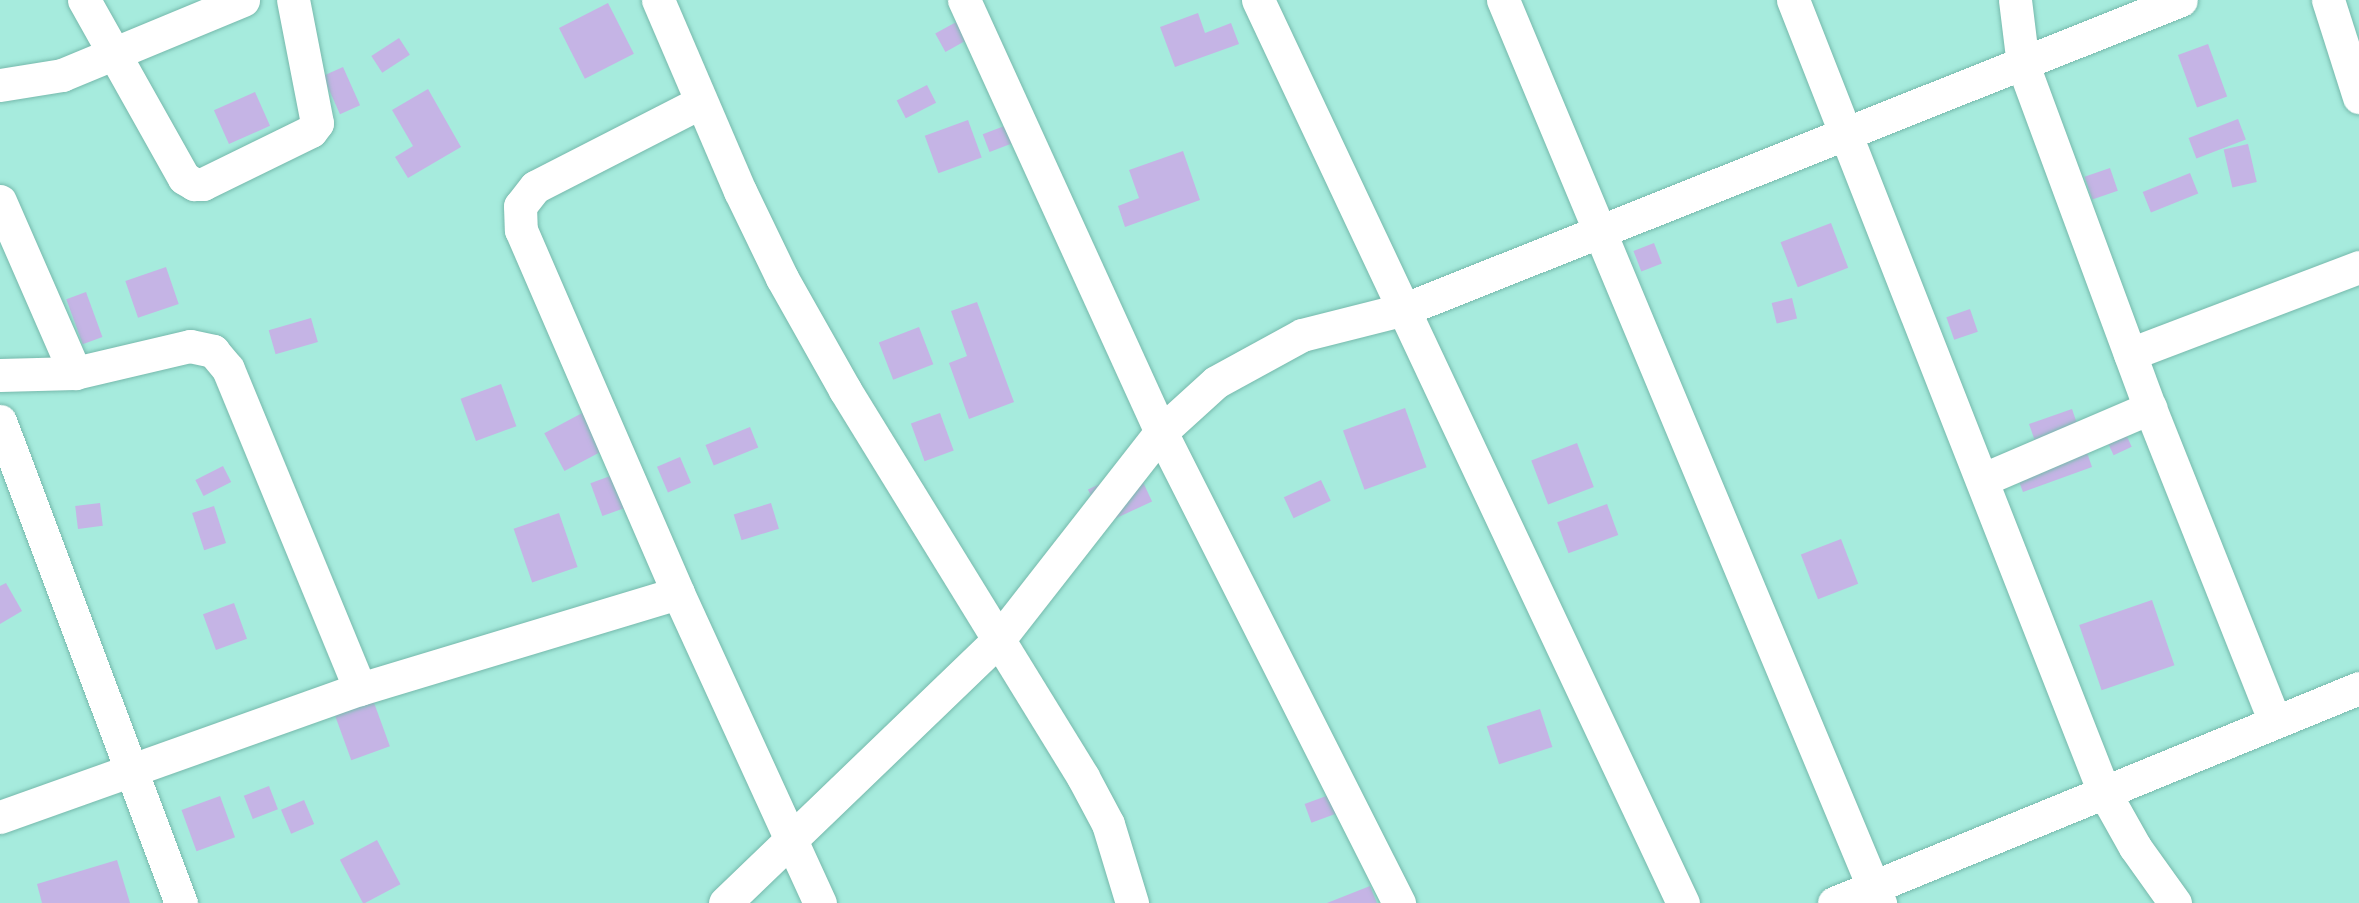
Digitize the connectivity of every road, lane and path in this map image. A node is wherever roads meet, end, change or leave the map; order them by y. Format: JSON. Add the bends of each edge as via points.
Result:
{"nodes":[{"id":1,"x":84,"y":0,"type":"edge"},
{"id":2,"x":243,"y":0,"type":"edge"},
{"id":3,"x":293,"y":0,"type":"edge"},
{"id":4,"x":658,"y":0,"type":"edge"},
{"id":5,"x":964,"y":0,"type":"edge"},
{"id":6,"x":1258,"y":0,"type":"edge"},
{"id":7,"x":1503,"y":0,"type":"edge"},
{"id":8,"x":1793,"y":0,"type":"edge"},
{"id":9,"x":2015,"y":0,"type":"edge"},
{"id":10,"x":2181,"y":0,"type":"edge"},
{"id":11,"x":2328,"y":0,"type":"edge"},
{"id":12,"x":111,"y":54,"type":"junction"},
{"id":13,"x":2023,"y":65,"type":"junction"},
{"id":14,"x":0,"y":85,"type":"edge"},
{"id":15,"x":2359,"y":97,"type":"edge"},
{"id":16,"x":701,"y":102,"type":"junction"},
{"id":17,"x":1847,"y":136,"type":"junction"},
{"id":18,"x":0,"y":201,"type":"edge"},
{"id":19,"x":1599,"y":234,"type":"junction"},
{"id":20,"x":2359,"y":267,"type":"edge"},
{"id":21,"x":1405,"y":309,"type":"junction"},
{"id":22,"x":2130,"y":354,"type":"junction"},
{"id":23,"x":75,"y":373,"type":"junction"},
{"id":24,"x":0,"y":375,"type":"edge"},
{"id":25,"x":2150,"y":408,"type":"junction"},
{"id":26,"x":0,"y":421,"type":"edge"},
{"id":27,"x":1161,"y":432,"type":"junction"},
{"id":28,"x":1984,"y":479,"type":"junction"},
{"id":29,"x":678,"y":593,"type":"junction"},
{"id":30,"x":999,"y":639,"type":"junction"},
{"id":31,"x":2359,"y":688,"type":"edge"},
{"id":32,"x":360,"y":689,"type":"junction"},
{"id":33,"x":2274,"y":719,"type":"junction"},
{"id":34,"x":130,"y":774,"type":"junction"},
{"id":35,"x":2104,"y":790,"type":"junction"},
{"id":36,"x":0,"y":817,"type":"edge"},
{"id":37,"x":791,"y":839,"type":"junction"},
{"id":38,"x":1876,"y":894,"type":"edge"},
{"id":39,"x":181,"y":903,"type":"edge"},
{"id":40,"x":725,"y":903,"type":"edge"},
{"id":41,"x":820,"y":903,"type":"edge"},
{"id":42,"x":1132,"y":903,"type":"edge"},
{"id":43,"x":1399,"y":903,"type":"edge"},
{"id":44,"x":1683,"y":903,"type":"edge"},
{"id":45,"x":1834,"y":903,"type":"edge"},
{"id":46,"x":2175,"y":903,"type":"edge"}],
"edges":[{"from":1,"to":12,"type":"street"},
{"from":2,"to":12,"type":"street"},
{"from":3,"to":12,"type":"street","via":[[317,124],[203,184],[184,178]]},
{"from":4,"to":16,"type":"street"},
{"from":5,"to":27,"type":"street"},
{"from":6,"to":21,"type":"street"},
{"from":7,"to":19,"type":"street"},
{"from":8,"to":17,"type":"street"},
{"from":9,"to":13,"type":"street"},
{"from":10,"to":13,"type":"street"},
{"from":11,"to":15,"type":"street"},
{"from":12,"to":14,"type":"street","via":[[44,81]]},
{"from":13,"to":17,"type":"street"},
{"from":13,"to":22,"type":"street"},
{"from":16,"to":29,"type":"street","via":[[535,187],[520,206],[521,230]]},
{"from":16,"to":30,"type":"street","via":[[782,278],[845,390]]},
{"from":17,"to":19,"type":"street"},
{"from":17,"to":28,"type":"street"},
{"from":18,"to":23,"type":"street"},
{"from":19,"to":21,"type":"street"},
{"from":19,"to":38,"type":"street"},
{"from":20,"to":22,"type":"street"},
{"from":21,"to":27,"type":"street","via":[[1302,335],[1260,356],[1216,383]]},
{"from":21,"to":44,"type":"street"},
{"from":22,"to":25,"type":"street"},
{"from":23,"to":24,"type":"street"},
{"from":23,"to":32,"type":"street","via":[[190,346],[214,351],[228,369]]},
{"from":25,"to":28,"type":"street"},
{"from":25,"to":33,"type":"street"},
{"from":26,"to":34,"type":"street"},
{"from":27,"to":30,"type":"street"},
{"from":27,"to":43,"type":"street"},
{"from":28,"to":35,"type":"street"},
{"from":29,"to":32,"type":"street"},
{"from":29,"to":37,"type":"street"},
{"from":30,"to":37,"type":"street"},
{"from":30,"to":42,"type":"street","via":[[1108,824]]},
{"from":31,"to":33,"type":"street"},
{"from":32,"to":34,"type":"street"},
{"from":33,"to":35,"type":"street"},
{"from":34,"to":36,"type":"street"},
{"from":34,"to":39,"type":"street"},
{"from":35,"to":38,"type":"street"},
{"from":35,"to":46,"type":"street","via":[[2135,847]]},
{"from":37,"to":40,"type":"street"},
{"from":37,"to":41,"type":"street"},
{"from":38,"to":45,"type":"street"}]}
